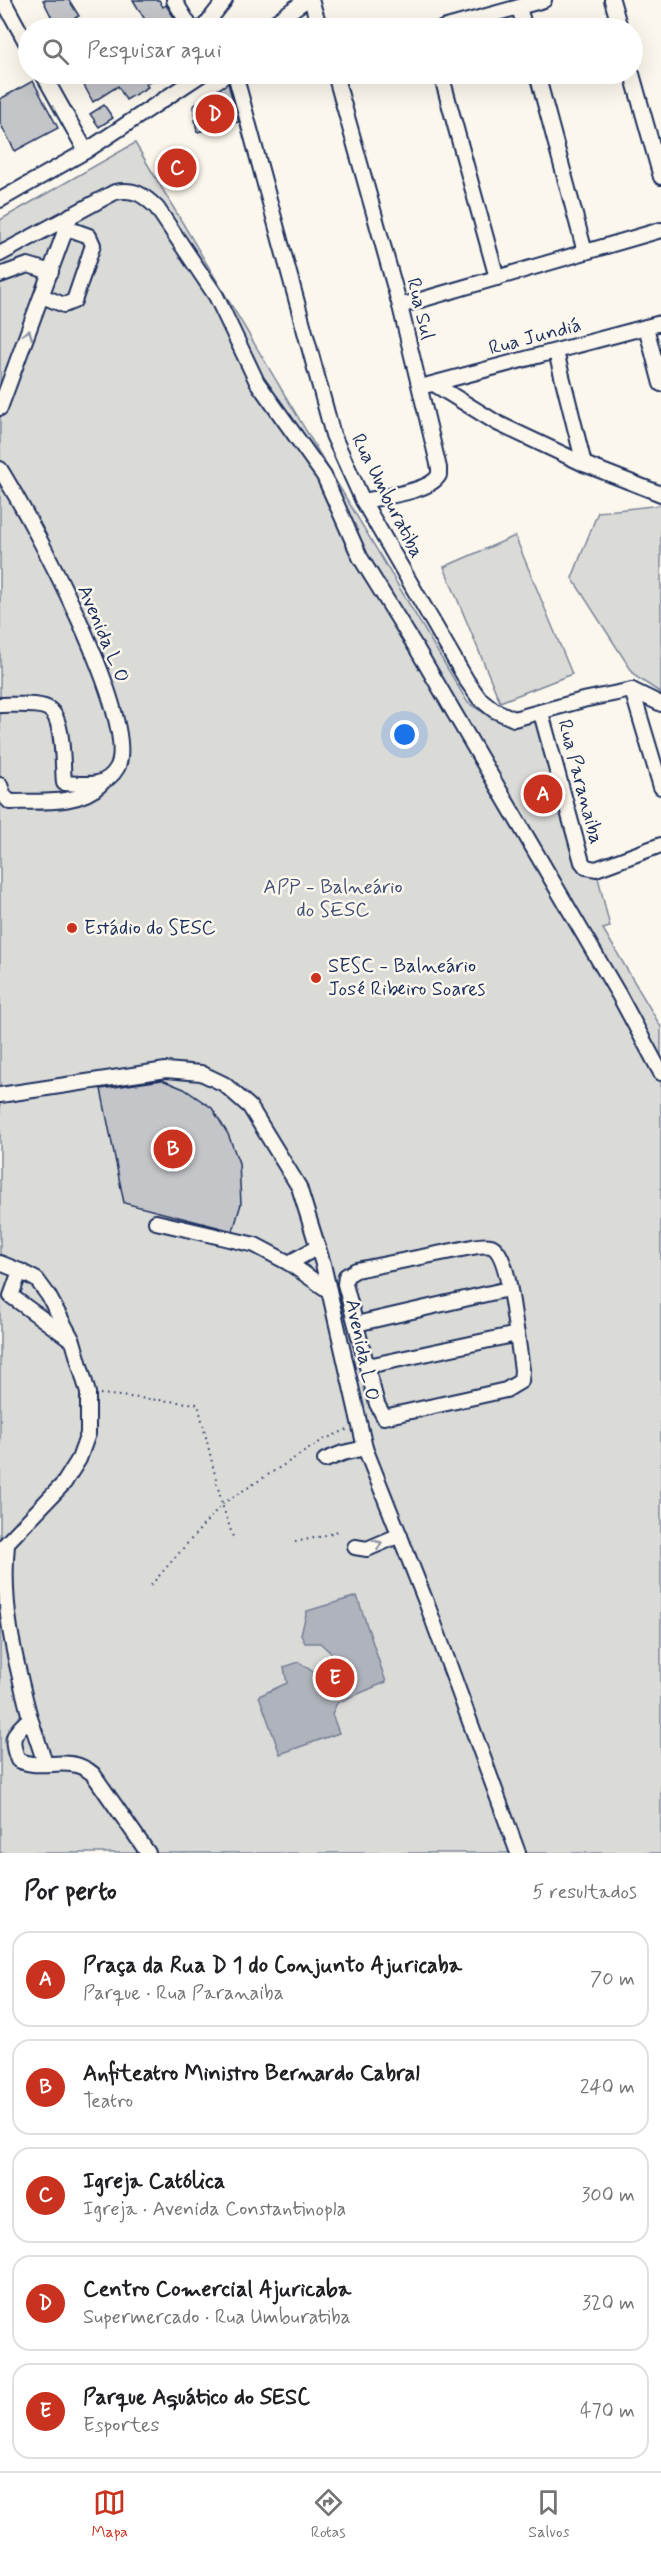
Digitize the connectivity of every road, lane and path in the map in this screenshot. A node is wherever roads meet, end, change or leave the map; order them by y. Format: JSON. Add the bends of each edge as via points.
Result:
{"nodes":[{"id":1,"x":174,"y":0,"type":"edge"},
{"id":2,"x":225,"y":0,"type":"edge"},
{"id":3,"x":309,"y":0,"type":"edge"},
{"id":4,"x":544,"y":0,"type":"edge"},
{"id":5,"x":612,"y":0,"type":"edge"},
{"id":6,"x":3,"y":3,"type":"edge"},
{"id":7,"x":519,"y":8,"type":"junction"},
{"id":8,"x":185,"y":18,"type":"edge"},
{"id":9,"x":210,"y":18,"type":"edge"},
{"id":10,"x":282,"y":18,"type":"edge"},
{"id":11,"x":316,"y":18,"type":"edge"},
{"id":12,"x":481,"y":18,"type":"edge"},
{"id":13,"x":522,"y":18,"type":"edge"},
{"id":14,"x":617,"y":18,"type":"edge"},
{"id":15,"x":18,"y":29,"type":"edge"},
{"id":16,"x":49,"y":84,"type":"edge"},
{"id":17,"x":187,"y":84,"type":"edge"},
{"id":18,"x":238,"y":84,"type":"edge"},
{"id":19,"x":337,"y":84,"type":"edge"},
{"id":20,"x":444,"y":84,"type":"edge"},
{"id":21,"x":540,"y":84,"type":"edge"},
{"id":22,"x":635,"y":84,"type":"edge"},
{"id":23,"x":86,"y":151,"type":"junction"},
{"id":24,"x":661,"y":177,"type":"edge"},
{"id":25,"x":0,"y":200,"type":"edge"},
{"id":26,"x":69,"y":222,"type":"junction"},
{"id":27,"x":661,"y":230,"type":"edge"},
{"id":28,"x":585,"y":252,"type":"junction"},
{"id":29,"x":0,"y":254,"type":"edge"},
{"id":30,"x":51,"y":272,"type":"junction"},
{"id":31,"x":0,"y":275,"type":"edge"},
{"id":32,"x":497,"y":278,"type":"junction"},
{"id":33,"x":42,"y":296,"type":"junction"},
{"id":34,"x":400,"y":306,"type":"junction"},
{"id":35,"x":661,"y":323,"type":"edge"},
{"id":36,"x":646,"y":327,"type":"junction"},
{"id":37,"x":556,"y":352,"type":"junction"},
{"id":38,"x":434,"y":384,"type":"junction"},
{"id":39,"x":661,"y":384,"type":"edge"},
{"id":40,"x":419,"y":388,"type":"junction"},
{"id":41,"x":0,"y":408,"type":"edge"},
{"id":42,"x":584,"y":464,"type":"junction"},
{"id":43,"x":0,"y":469,"type":"edge"},
{"id":44,"x":661,"y":494,"type":"edge"},
{"id":45,"x":363,"y":501,"type":"junction"},
{"id":46,"x":633,"y":690,"type":"junction"},
{"id":47,"x":661,"y":704,"type":"edge"},
{"id":48,"x":0,"y":705,"type":"edge"},
{"id":49,"x":541,"y":713,"type":"junction"},
{"id":50,"x":102,"y":782,"type":"junction"},
{"id":51,"x":0,"y":785,"type":"edge"},
{"id":52,"x":661,"y":787,"type":"edge"},
{"id":53,"x":661,"y":845,"type":"edge"},
{"id":54,"x":661,"y":1073,"type":"edge"},
{"id":55,"x":0,"y":1095,"type":"edge"},
{"id":56,"x":156,"y":1222,"type":"dead end"},
{"id":57,"x":318,"y":1247,"type":"junction"},
{"id":58,"x":0,"y":1263,"type":"edge"},
{"id":59,"x":289,"y":1263,"type":"junction"},
{"id":60,"x":20,"y":1271,"type":"junction"},
{"id":61,"x":508,"y":1288,"type":"junction"},
{"id":62,"x":329,"y":1291,"type":"junction"},
{"id":63,"x":6,"y":1297,"type":"edge"},
{"id":64,"x":356,"y":1324,"type":"junction"},
{"id":65,"x":517,"y":1334,"type":"junction"},
{"id":66,"x":72,"y":1341,"type":"junction"},
{"id":67,"x":363,"y":1347,"type":"junction"},
{"id":68,"x":342,"y":1351,"type":"junction"},
{"id":69,"x":368,"y":1366,"type":"junction"},
{"id":70,"x":88,"y":1393,"type":"junction"},
{"id":71,"x":358,"y":1424,"type":"junction"},
{"id":72,"x":364,"y":1448,"type":"junction"},
{"id":73,"x":326,"y":1460,"type":"dead end"},
{"id":74,"x":222,"y":1504,"type":"junction"},
{"id":75,"x":341,"y":1530,"type":"dead end"},
{"id":76,"x":400,"y":1535,"type":"junction"},
{"id":77,"x":234,"y":1540,"type":"dead end"},
{"id":78,"x":295,"y":1542,"type":"dead end"},
{"id":79,"x":355,"y":1547,"type":"dead end"},
{"id":80,"x":3,"y":1548,"type":"edge"},
{"id":81,"x":151,"y":1585,"type":"dead end"},
{"id":82,"x":30,"y":1718,"type":"junction"},
{"id":83,"x":45,"y":1763,"type":"junction"},
{"id":84,"x":148,"y":1853,"type":"edge"},
{"id":85,"x":518,"y":1853,"type":"edge"}],
"edges":[{"from":1,"to":8,"type":"street"},
{"from":2,"to":9,"type":"street"},
{"from":3,"to":10,"type":"street"},
{"from":3,"to":11,"type":"street"},
{"from":4,"to":7,"type":"street"},
{"from":5,"to":14,"type":"street"},
{"from":6,"to":15,"type":"street"},
{"from":7,"to":12,"type":"street"},
{"from":7,"to":13,"type":"street"},
{"from":16,"to":23,"type":"street"},
{"from":17,"to":23,"type":"street"},
{"from":18,"to":45,"type":"street","name":"Rua Umburatiba","via":[[333,435]]},
{"from":19,"to":34,"type":"street","name":"Rua Sul"},
{"from":20,"to":32,"type":"street"},
{"from":21,"to":28,"type":"street"},
{"from":22,"to":24,"type":"street"},
{"from":23,"to":25,"type":"street"},
{"from":26,"to":29,"type":"street"},
{"from":26,"to":30,"type":"street"},
{"from":26,"to":33,"type":"street","via":[[88,236],[93,245],[74,301],[64,305]]},
{"from":26,"to":54,"type":"street","via":[[115,192],[127,190],[146,197],[165,219],[216,296],[257,382],[324,476],[360,557],[619,995]]},
{"from":27,"to":28,"type":"street"},
{"from":28,"to":32,"type":"street"},
{"from":30,"to":31,"type":"street","via":[[28,266]]},
{"from":30,"to":33,"type":"street"},
{"from":32,"to":34,"type":"street"},
{"from":41,"to":33,"type":"street","one_way":true},
{"from":34,"to":40,"type":"street","name":"Rua Sul"},
{"from":35,"to":36,"type":"street","name":"Rua Jundiá"},
{"from":36,"to":37,"type":"street","name":"Rua Jundiá"},
{"from":36,"to":39,"type":"street"},
{"from":37,"to":38,"type":"street","name":"Rua Jundiá"},
{"from":37,"to":42,"type":"street"},
{"from":38,"to":40,"type":"street","name":"Rua Jundiá"},
{"from":38,"to":42,"type":"street","via":[[497,423]]},
{"from":40,"to":45,"type":"street","name":"Rua Sul","via":[[439,475],[411,491]]},
{"from":42,"to":44,"type":"street"},
{"from":43,"to":50,"type":"street","name":"Avenida L O","via":[[84,631],[108,692],[118,723],[122,755],[116,770]]},
{"from":45,"to":49,"type":"street","name":"Rua Umburatiba","via":[[479,698],[514,719]]},
{"from":46,"to":47,"type":"street"},
{"from":46,"to":49,"type":"street","name":"Rua Umburatiba","via":[[583,699]]},
{"from":46,"to":52,"type":"street"},
{"from":48,"to":50,"type":"street","via":[[46,707],[55,713],[64,783]]},
{"from":49,"to":53,"type":"street","name":"Rua Paranaiba","via":[[586,867],[596,869]]},
{"from":50,"to":51,"type":"street","name":"Avenida L O","via":[[93,791],[71,800],[10,802]]},
{"from":55,"to":57,"type":"street","name":"Avenida L O","via":[[166,1070],[201,1074],[224,1084],[250,1107],[299,1187]]},
{"from":56,"to":59,"type":"street","via":[[255,1245]]},
{"from":57,"to":59,"type":"street"},
{"from":57,"to":62,"type":"street","name":"Avenida L O"},
{"from":58,"to":60,"type":"street"},
{"from":59,"to":62,"type":"street"},
{"from":60,"to":63,"type":"street"},
{"from":60,"to":66,"type":"street","via":[[37,1280]]},
{"from":61,"to":64,"type":"street"},
{"from":61,"to":64,"type":"street","via":[[506,1263],[491,1246],[356,1270],[346,1276],[345,1284]]},
{"from":61,"to":65,"type":"street"},
{"from":62,"to":68,"type":"street","name":"Avenida L O"},
{"from":63,"to":66,"type":"street"},
{"from":64,"to":67,"type":"street"},
{"from":65,"to":69,"type":"street"},
{"from":65,"to":69,"type":"street","via":[[521,1381],[506,1389],[384,1417]]},
{"from":66,"to":70,"type":"street"},
{"from":67,"to":68,"type":"street"},
{"from":67,"to":69,"type":"street"},
{"from":68,"to":71,"type":"street","name":"Avenida L O"},
{"from":70,"to":74,"type":"path","via":[[198,1404]]},
{"from":70,"to":80,"type":"street","via":[[88,1434],[79,1459],[64,1483]]},
{"from":71,"to":72,"type":"street","name":"Avenida L O"},
{"from":71,"to":74,"type":"path","via":[[323,1440]]},
{"from":72,"to":73,"type":"street"},
{"from":72,"to":76,"type":"street","name":"Avenida L O"},
{"from":74,"to":77,"type":"path"},
{"from":74,"to":81,"type":"path"},
{"from":75,"to":78,"type":"path"},
{"from":79,"to":76,"type":"street","one_way":true,"via":[[368,1549]]},
{"from":76,"to":85,"type":"street","name":"Avenida L O"},
{"from":80,"to":82,"type":"street","via":[[9,1635]]},
{"from":82,"to":83,"type":"street"},
{"from":82,"to":83,"type":"street","via":[[16,1731],[12,1744],[18,1760],[29,1765]]},
{"from":83,"to":84,"type":"street","via":[[84,1766]]}]}
